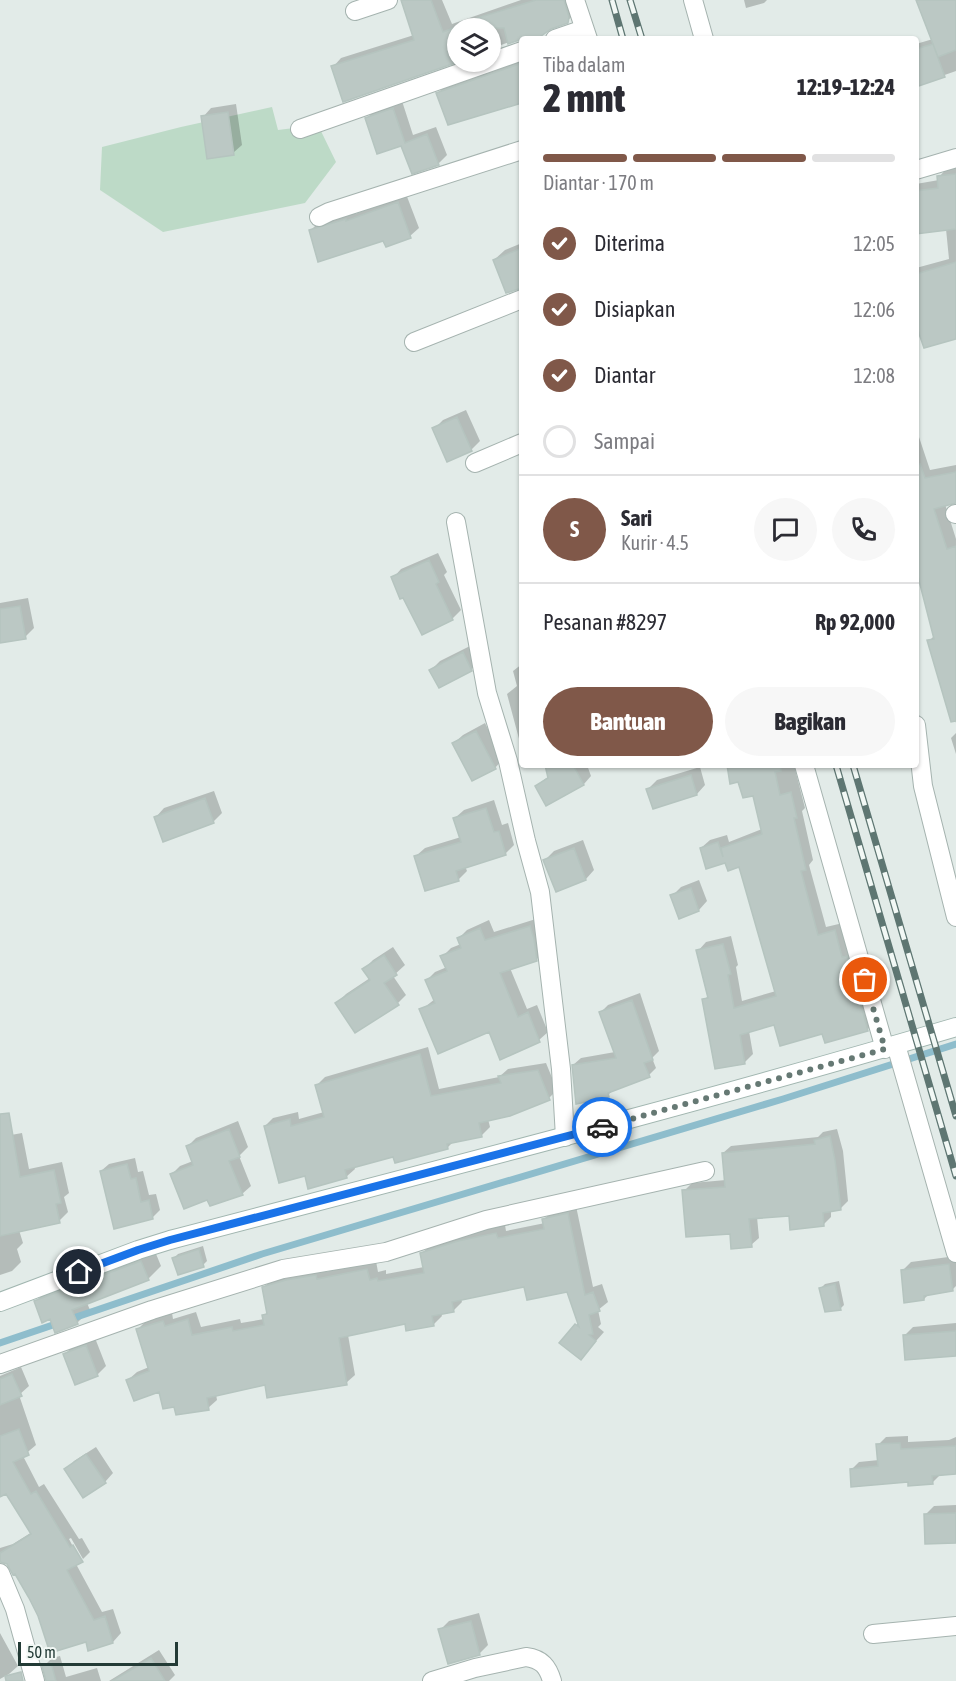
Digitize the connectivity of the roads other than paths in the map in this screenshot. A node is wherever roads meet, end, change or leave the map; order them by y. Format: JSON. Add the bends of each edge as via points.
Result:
{"nodes":[{"id":1,"x":388,"y":0,"type":"edge"},
{"id":2,"x":575,"y":0,"type":"edge"},
{"id":3,"x":693,"y":0,"type":"edge"},
{"id":4,"x":355,"y":11,"type":"dead end"},
{"id":5,"x":586,"y":34,"type":"edge"},
{"id":6,"x":703,"y":36,"type":"edge"},
{"id":7,"x":519,"y":52,"type":"edge"},
{"id":8,"x":300,"y":129,"type":"dead end"},
{"id":9,"x":519,"y":151,"type":"edge"},
{"id":10,"x":956,"y":158,"type":"edge"},
{"id":11,"x":919,"y":169,"type":"edge"},
{"id":12,"x":319,"y":217,"type":"dead end"},
{"id":13,"x":519,"y":300,"type":"edge"},
{"id":14,"x":414,"y":342,"type":"dead end"},
{"id":15,"x":519,"y":444,"type":"edge"},
{"id":16,"x":475,"y":463,"type":"dead end"},
{"id":17,"x":456,"y":522,"type":"dead end"},
{"id":18,"x":919,"y":752,"type":"edge"},
{"id":19,"x":805,"y":768,"type":"edge"},
{"id":20,"x":956,"y":917,"type":"edge"},
{"id":21,"x":956,"y":1027,"type":"edge"},
{"id":22,"x":893,"y":1051,"type":"junction"},
{"id":23,"x":565,"y":1137,"type":"junction"},
{"id":24,"x":705,"y":1171,"type":"dead end"},
{"id":25,"x":956,"y":1252,"type":"edge"},
{"id":26,"x":0,"y":1302,"type":"edge"},
{"id":27,"x":0,"y":1364,"type":"edge"},
{"id":28,"x":0,"y":1573,"type":"edge"},
{"id":29,"x":956,"y":1626,"type":"edge"},
{"id":30,"x":873,"y":1634,"type":"dead end"},
{"id":31,"x":35,"y":1681,"type":"edge"},
{"id":32,"x":432,"y":1681,"type":"edge"},
{"id":33,"x":552,"y":1681,"type":"edge"}],
"edges":[{"from":1,"to":4,"type":"street"},
{"from":2,"to":5,"type":"street"},
{"from":3,"to":6,"type":"street"},
{"from":7,"to":8,"type":"street"},
{"from":9,"to":12,"type":"street"},
{"from":10,"to":11,"type":"street"},
{"from":13,"to":14,"type":"street"},
{"from":15,"to":16,"type":"street"},
{"from":17,"to":23,"type":"street","via":[[487,693],[540,892]]},
{"from":18,"to":20,"type":"street","via":[[923,786]]},
{"from":19,"to":22,"type":"street"},
{"from":21,"to":22,"type":"street"},
{"from":22,"to":23,"type":"street"},
{"from":22,"to":25,"type":"street"},
{"from":23,"to":26,"type":"street","via":[[159,1243]]},
{"from":24,"to":27,"type":"street","via":[[486,1220],[386,1252],[273,1272]]},
{"from":28,"to":31,"type":"street"},
{"from":29,"to":30,"type":"street"},
{"from":32,"to":33,"type":"street","via":[[526,1657],[549,1668]]}]}
